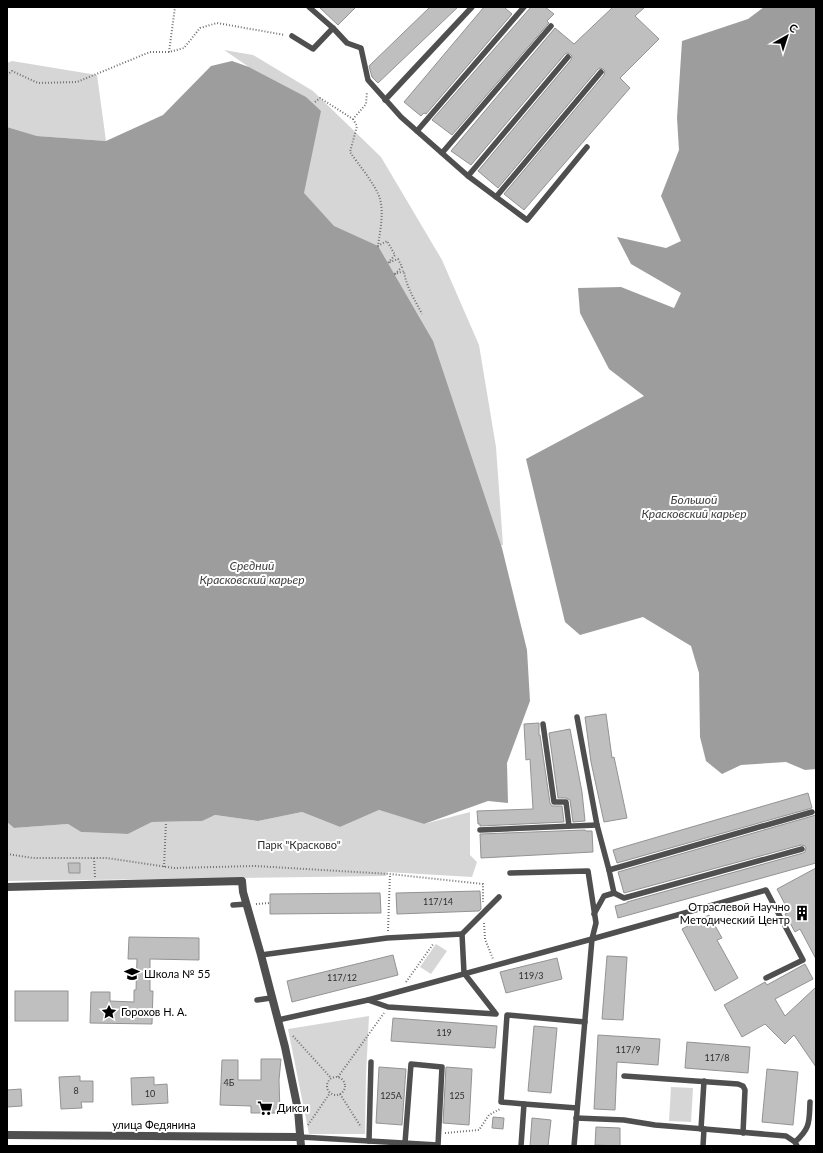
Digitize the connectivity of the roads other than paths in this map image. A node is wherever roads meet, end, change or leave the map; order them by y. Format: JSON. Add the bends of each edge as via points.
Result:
{"nodes":[{"id":1,"x":309,"y":7,"type":"edge"},
{"id":2,"x":472,"y":7,"type":"edge"},
{"id":3,"x":524,"y":7,"type":"edge"},
{"id":4,"x":552,"y":26,"type":"dead end"},
{"id":5,"x":333,"y":28,"type":"junction"},
{"id":6,"x":292,"y":36,"type":"road end"},
{"id":7,"x":568,"y":57,"type":"dead end"},
{"id":8,"x":601,"y":72,"type":"dead end"},
{"id":9,"x":385,"y":100,"type":"junction"},
{"id":10,"x":417,"y":131,"type":"junction"},
{"id":11,"x":587,"y":147,"type":"dead end"},
{"id":12,"x":442,"y":154,"type":"junction"},
{"id":13,"x":468,"y":176,"type":"junction"},
{"id":14,"x":496,"y":197,"type":"junction"},
{"id":15,"x":577,"y":717,"type":"dead end"},
{"id":16,"x":543,"y":724,"type":"dead end"},
{"id":17,"x":812,"y":812,"type":"dead end"},
{"id":18,"x":597,"y":825,"type":"junction"},
{"id":19,"x":569,"y":826,"type":"junction"},
{"id":20,"x":480,"y":830,"type":"dead end"},
{"id":21,"x":802,"y":848,"type":"dead end"},
{"id":22,"x":609,"y":870,"type":"junction"},
{"id":23,"x":510,"y":873,"type":"dead end"},
{"id":24,"x":7,"y":887,"type":"edge"},
{"id":25,"x":614,"y":893,"type":"junction"},
{"id":26,"x":499,"y":897,"type":"dead end"},
{"id":27,"x":250,"y":904,"type":"junction"},
{"id":28,"x":233,"y":905,"type":"dead end"},
{"id":29,"x":594,"y":914,"type":"junction"},
{"id":30,"x":462,"y":934,"type":"junction"},
{"id":31,"x":592,"y":940,"type":"junction"},
{"id":32,"x":261,"y":955,"type":"junction"},
{"id":33,"x":464,"y":973,"type":"junction"},
{"id":34,"x":766,"y":978,"type":"dead end"},
{"id":35,"x":272,"y":998,"type":"junction"},
{"id":36,"x":257,"y":1000,"type":"dead end"},
{"id":37,"x":368,"y":1000,"type":"junction"},
{"id":38,"x":278,"y":1020,"type":"junction"},
{"id":39,"x":585,"y":1022,"type":"junction"},
{"id":40,"x":371,"y":1062,"type":"dead end"},
{"id":41,"x":624,"y":1076,"type":"dead end"},
{"id":42,"x":704,"y":1082,"type":"junction"},
{"id":43,"x":810,"y":1102,"type":"dead end"},
{"id":44,"x":524,"y":1104,"type":"junction"},
{"id":45,"x":577,"y":1108,"type":"junction"},
{"id":46,"x":576,"y":1118,"type":"junction"},
{"id":47,"x":702,"y":1129,"type":"junction"},
{"id":48,"x":743,"y":1133,"type":"junction"},
{"id":49,"x":7,"y":1136,"type":"edge"},
{"id":50,"x":300,"y":1137,"type":"junction"},
{"id":51,"x":369,"y":1141,"type":"junction"},
{"id":52,"x":405,"y":1143,"type":"junction"},
{"id":53,"x":796,"y":1144,"type":"edge"},
{"id":54,"x":438,"y":1145,"type":"edge"},
{"id":55,"x":300,"y":1146,"type":"edge"},
{"id":56,"x":521,"y":1146,"type":"edge"},
{"id":57,"x":574,"y":1146,"type":"edge"},
{"id":58,"x":703,"y":1146,"type":"edge"}],
"edges":[{"from":1,"to":5,"type":"lane"},
{"from":2,"to":9,"type":"lane"},
{"from":3,"to":10,"type":"lane"},
{"from":4,"to":12,"type":"lane"},
{"from":5,"to":6,"type":"lane","via":[[312,49]]},
{"from":5,"to":9,"type":"lane","via":[[347,43],[361,48],[368,80]]},
{"from":7,"to":13,"type":"lane"},
{"from":8,"to":14,"type":"lane"},
{"from":9,"to":10,"type":"lane"},
{"from":10,"to":12,"type":"lane"},
{"from":11,"to":14,"type":"lane","via":[[527,220]]},
{"from":12,"to":13,"type":"lane"},
{"from":13,"to":14,"type":"lane"},
{"from":15,"to":18,"type":"lane"},
{"from":16,"to":19,"type":"lane","via":[[554,802],[566,802]]},
{"from":17,"to":22,"type":"lane"},
{"from":18,"to":19,"type":"lane"},
{"from":18,"to":22,"type":"lane"},
{"from":19,"to":20,"type":"lane"},
{"from":21,"to":25,"type":"lane","via":[[624,898]]},
{"from":22,"to":25,"type":"lane"},
{"from":23,"to":29,"type":"lane","via":[[588,870]]},
{"from":24,"to":27,"type":"street","via":[[242,881],[243,892]]},
{"from":25,"to":29,"type":"lane","via":[[604,896]]},
{"from":26,"to":30,"type":"lane"},
{"from":27,"to":28,"type":"lane"},
{"from":27,"to":32,"type":"street"},
{"from":29,"to":31,"type":"lane","via":[[596,923]]},
{"from":30,"to":32,"type":"lane","via":[[387,938]]},
{"from":30,"to":33,"type":"lane"},
{"from":31,"to":33,"type":"lane"},
{"from":31,"to":34,"type":"lane","via":[[766,890],[803,960]]},
{"from":31,"to":39,"type":"lane"},
{"from":32,"to":35,"type":"street"},
{"from":33,"to":37,"type":"lane"},
{"from":33,"to":37,"type":"lane","via":[[496,1014],[388,1007]]},
{"from":35,"to":36,"type":"lane"},
{"from":35,"to":38,"type":"street"},
{"from":37,"to":38,"type":"lane"},
{"from":38,"to":50,"type":"street","via":[[298,1110]]},
{"from":39,"to":44,"type":"lane","via":[[507,1016],[501,1102]]},
{"from":39,"to":45,"type":"lane"},
{"from":40,"to":51,"type":"lane"},
{"from":41,"to":42,"type":"lane"},
{"from":42,"to":47,"type":"lane"},
{"from":42,"to":48,"type":"lane","via":[[743,1086]]},
{"from":43,"to":53,"type":"lane","via":[[809,1126]]},
{"from":44,"to":45,"type":"lane"},
{"from":44,"to":56,"type":"lane"},
{"from":45,"to":46,"type":"lane"},
{"from":46,"to":47,"type":"lane","via":[[624,1120]]},
{"from":46,"to":57,"type":"lane"},
{"from":47,"to":48,"type":"lane"},
{"from":47,"to":58,"type":"lane"},
{"from":48,"to":53,"type":"lane","via":[[786,1136]]},
{"from":49,"to":50,"type":"street","name":"улица Федянина"},
{"from":50,"to":51,"type":"lane","name":"улица Федянина"},
{"from":50,"to":55,"type":"street"},
{"from":51,"to":52,"type":"lane","name":"улица Федянина"},
{"from":52,"to":54,"type":"lane","name":"улица Федянина"},
{"from":52,"to":54,"type":"lane","via":[[411,1064],[442,1067]]}]}
